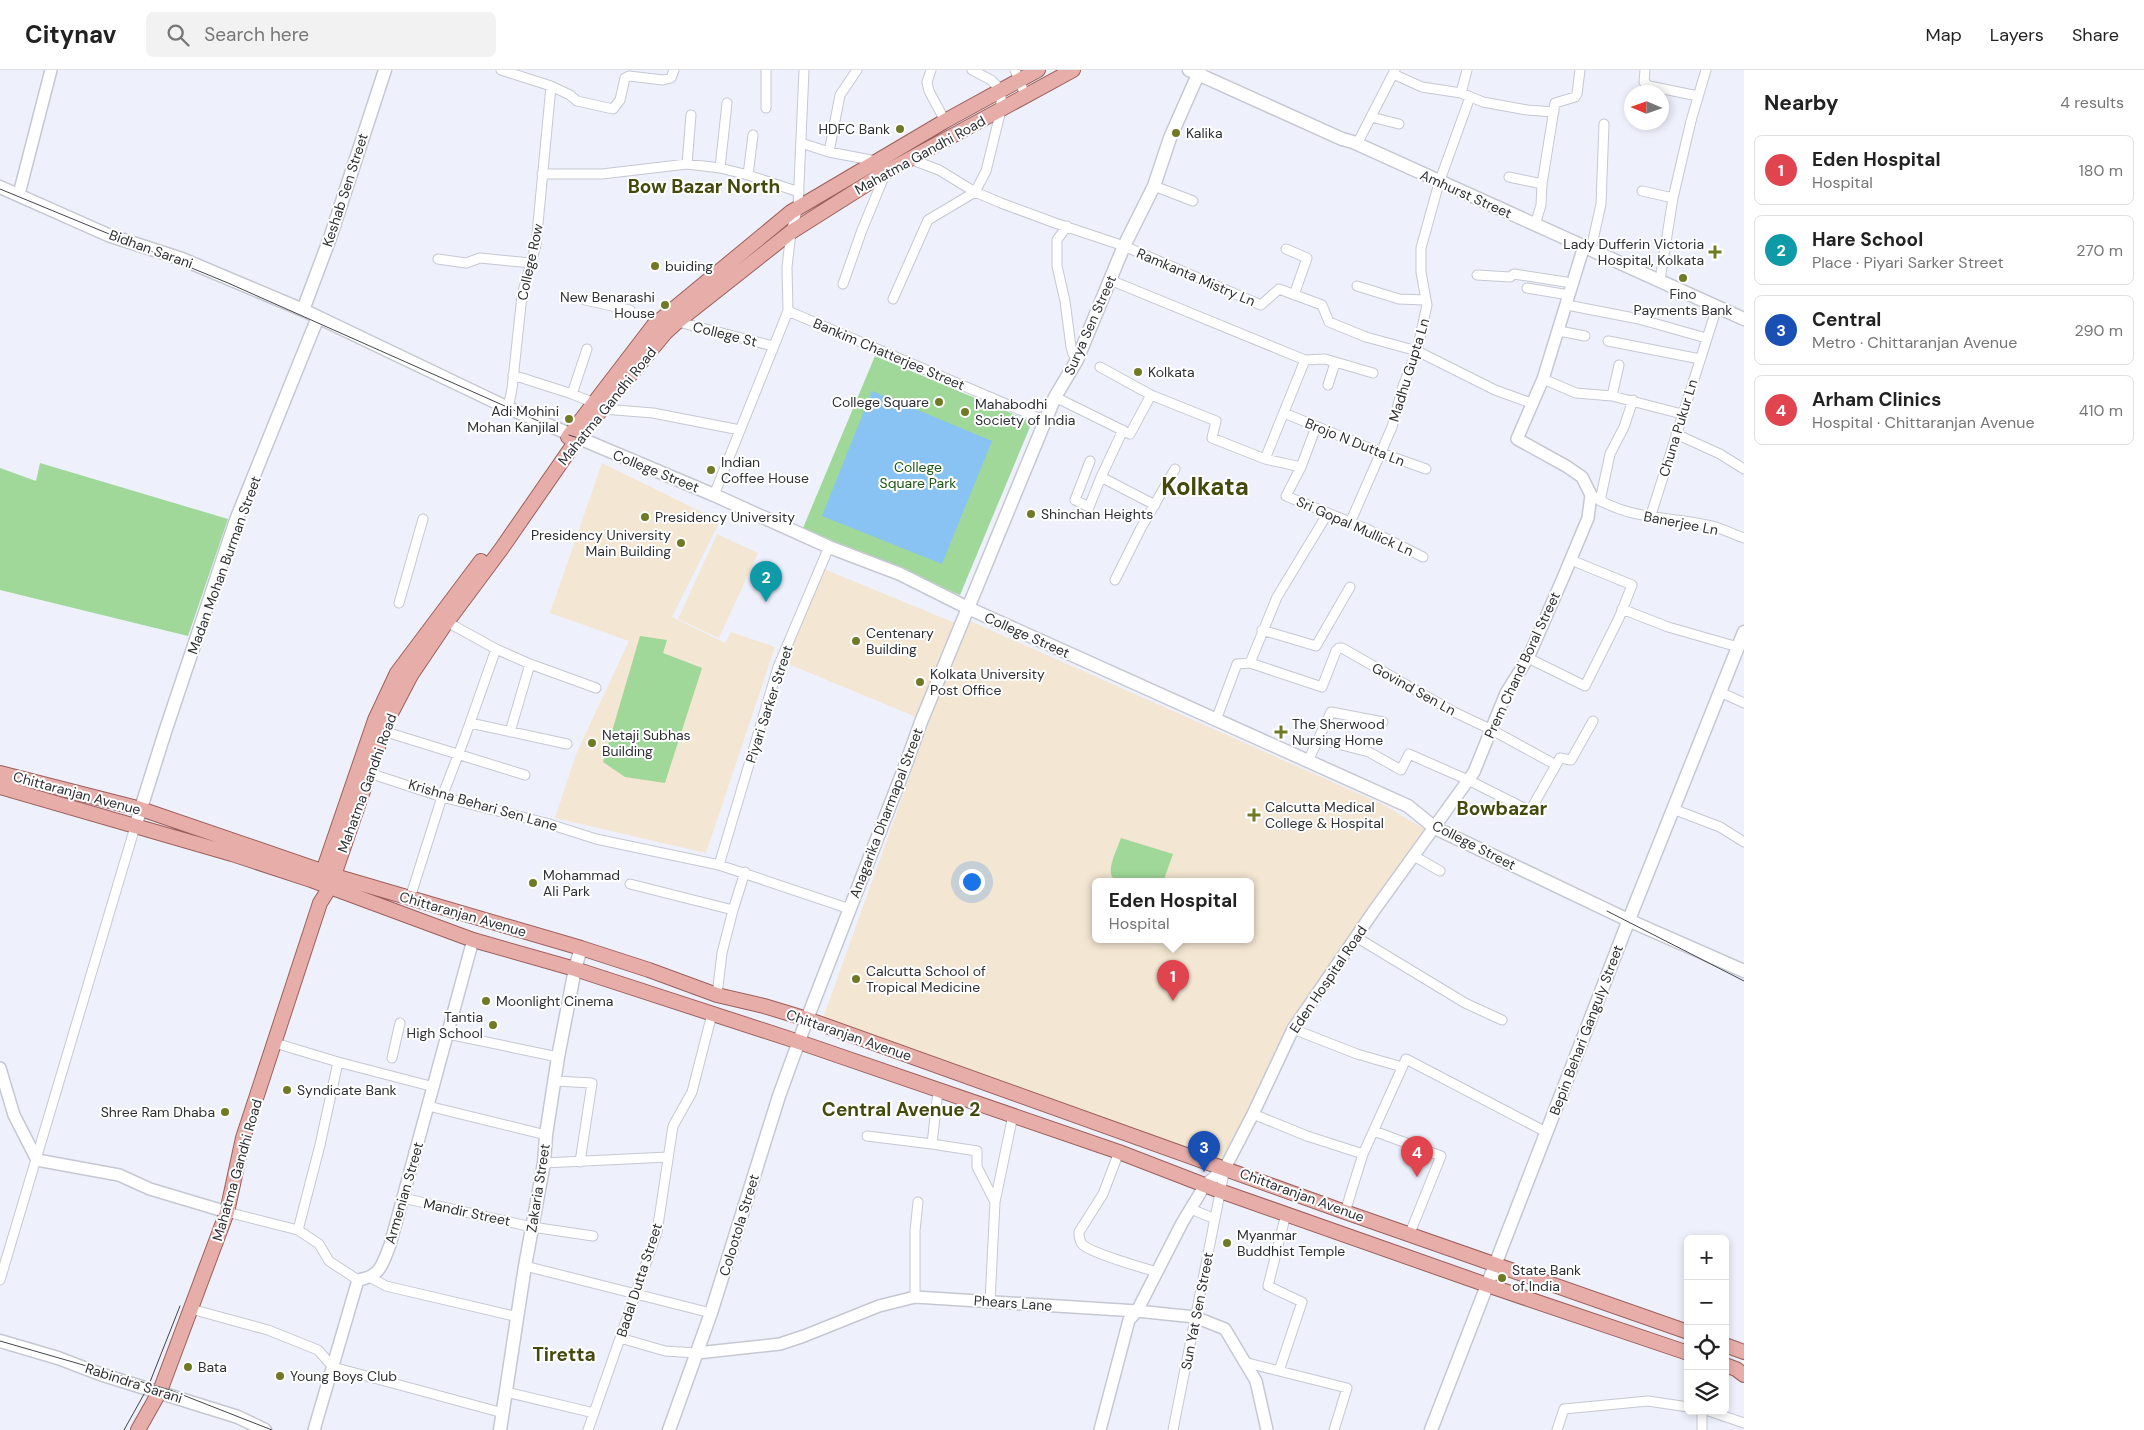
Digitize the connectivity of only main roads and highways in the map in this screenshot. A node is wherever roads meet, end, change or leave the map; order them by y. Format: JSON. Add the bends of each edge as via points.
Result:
{"nodes":[{"id":1,"x":386,"y":70,"type":"edge"},
{"id":2,"x":1038,"y":70,"type":"edge"},
{"id":3,"x":1073,"y":70,"type":"edge"},
{"id":4,"x":1196,"y":71,"type":"edge"},
{"id":5,"x":1017,"y":75,"type":"edge"},
{"id":6,"x":881,"y":167,"type":"junction"},
{"id":7,"x":0,"y":187,"type":"edge"},
{"id":8,"x":303,"y":310,"type":"junction"},
{"id":9,"x":1744,"y":319,"type":"edge"},
{"id":10,"x":317,"y":321,"type":"junction"},
{"id":11,"x":598,"y":406,"type":"junction"},
{"id":12,"x":574,"y":437,"type":"junction"},
{"id":13,"x":968,"y":608,"type":"junction"},
{"id":14,"x":1744,"y":632,"type":"edge"},
{"id":15,"x":0,"y":773,"type":"edge"},
{"id":16,"x":0,"y":787,"type":"edge"},
{"id":17,"x":141,"y":810,"type":"junction"},
{"id":18,"x":136,"y":827,"type":"junction"},
{"id":19,"x":320,"y":879,"type":"junction"},
{"id":20,"x":1628,"y":920,"type":"junction"},
{"id":21,"x":581,"y":948,"type":"junction"},
{"id":22,"x":575,"y":969,"type":"junction"},
{"id":23,"x":1744,"y":971,"type":"edge"},
{"id":24,"x":807,"y":1019,"type":"junction"},
{"id":25,"x":799,"y":1042,"type":"junction"},
{"id":26,"x":1495,"y":1264,"type":"junction"},
{"id":27,"x":1487,"y":1285,"type":"junction"},
{"id":28,"x":1684,"y":1331,"type":"edge"},
{"id":29,"x":0,"y":1341,"type":"edge"},
{"id":30,"x":1729,"y":1346,"type":"edge"},
{"id":31,"x":1684,"y":1352,"type":"edge"},
{"id":32,"x":1744,"y":1352,"type":"edge"},
{"id":33,"x":1729,"y":1366,"type":"edge"},
{"id":34,"x":1744,"y":1375,"type":"edge"},
{"id":35,"x":160,"y":1391,"type":"junction"},
{"id":36,"x":138,"y":1430,"type":"edge"},
{"id":37,"x":265,"y":1430,"type":"edge"},
{"id":38,"x":500,"y":1430,"type":"edge"},
{"id":39,"x":669,"y":1430,"type":"edge"},
{"id":40,"x":1430,"y":1430,"type":"edge"}],
"edges":[{"from":1,"to":8,"type":"main road","name":"Keshab Sen Street"},
{"from":2,"to":5,"type":"main road","name":"Mahatma Gandhi Road"},
{"from":3,"to":6,"type":"main road","name":"Mahatma Gandhi Road","via":[[910,158]]},
{"from":4,"to":9,"type":"main road","name":"Amhurst Street"},
{"from":4,"to":13,"type":"main road","name":"Surya Sen Street","via":[[1154,186],[1124,246],[1078,359],[1055,397]]},
{"from":5,"to":6,"type":"main road","name":"Mahatma Gandhi Road","via":[[1001,90],[945,121]]},
{"from":6,"to":11,"type":"main road","name":"Mahatma Gandhi Road","via":[[791,232],[677,322]]},
{"from":6,"to":11,"type":"main road","name":"Mahatma Gandhi Road","via":[[798,207],[664,316],[653,326]]},
{"from":7,"to":8,"type":"main road","name":"Bidhan Sarani","via":[[108,235],[182,259]]},
{"from":8,"to":10,"type":"main road","name":"College Street"},
{"from":10,"to":12,"type":"main road","name":"College Street"},
{"from":10,"to":17,"type":"main road","name":"Madan Mohan Burman Street","via":[[236,520]]},
{"from":11,"to":12,"type":"main road","name":"Mahatma Gandhi Road"},
{"from":12,"to":13,"type":"main road","name":"College Street","via":[[900,574]]},
{"from":12,"to":19,"type":"main road","name":"Mahatma Gandhi Road","via":[[502,548],[411,674]]},
{"from":12,"to":19,"type":"main road","name":"Mahatma Gandhi Road","via":[[397,673],[375,720]]},
{"from":13,"to":20,"type":"main road","name":"College Street","via":[[1408,806],[1435,828]]},
{"from":13,"to":24,"type":"main road","name":"Anagarika Dharmapal Street"},
{"from":14,"to":20,"type":"main road","name":"Bepin Behari Ganguly Street"},
{"from":15,"to":17,"type":"main road","name":"Chittaranjan Avenue"},
{"from":16,"to":18,"type":"main road"},
{"from":17,"to":18,"type":"main road","name":"Madan Mohan Burman Street"},
{"from":17,"to":19,"type":"main road","name":"Chittaranjan Avenue"},
{"from":18,"to":19,"type":"main road"},
{"from":19,"to":21,"type":"main road","name":"Chittaranjan Avenue","via":[[410,898]]},
{"from":19,"to":22,"type":"main road","via":[[473,940]]},
{"from":19,"to":35,"type":"main road","name":"Mahatma Gandhi Road","via":[[320,903],[243,1138],[228,1212]]},
{"from":20,"to":23,"type":"main road","name":"College Street"},
{"from":20,"to":26,"type":"main road","name":"Bepin Behari Ganguly Street"},
{"from":21,"to":22,"type":"main road","name":"Zakaria Street"},
{"from":21,"to":24,"type":"main road","name":"Chittaranjan Avenue","via":[[717,994]]},
{"from":22,"to":25,"type":"main road"},
{"from":22,"to":38,"type":"main road","name":"Zakaria Street","via":[[558,1057]]},
{"from":24,"to":25,"type":"main road","name":"Colootola Street"},
{"from":24,"to":26,"type":"main road","name":"Chittaranjan Avenue"},
{"from":25,"to":27,"type":"main road","via":[[1119,1152]]},
{"from":25,"to":39,"type":"main road","name":"Colootola Street","via":[[711,1313]]},
{"from":26,"to":27,"type":"main road","name":"Bepin Behari Ganguly Street"},
{"from":26,"to":28,"type":"main road","name":"Chittaranjan Avenue"},
{"from":27,"to":31,"type":"main road"},
{"from":27,"to":40,"type":"main road","name":"Bepin Behari Ganguly Street"},
{"from":29,"to":35,"type":"main road","name":"Rabindra Sarani"},
{"from":30,"to":32,"type":"main road"},
{"from":33,"to":34,"type":"main road"},
{"from":35,"to":36,"type":"main road","name":"Mahatma Gandhi Road"},
{"from":35,"to":37,"type":"main road","name":"Rabindra Sarani","via":[[238,1417]]}]}
